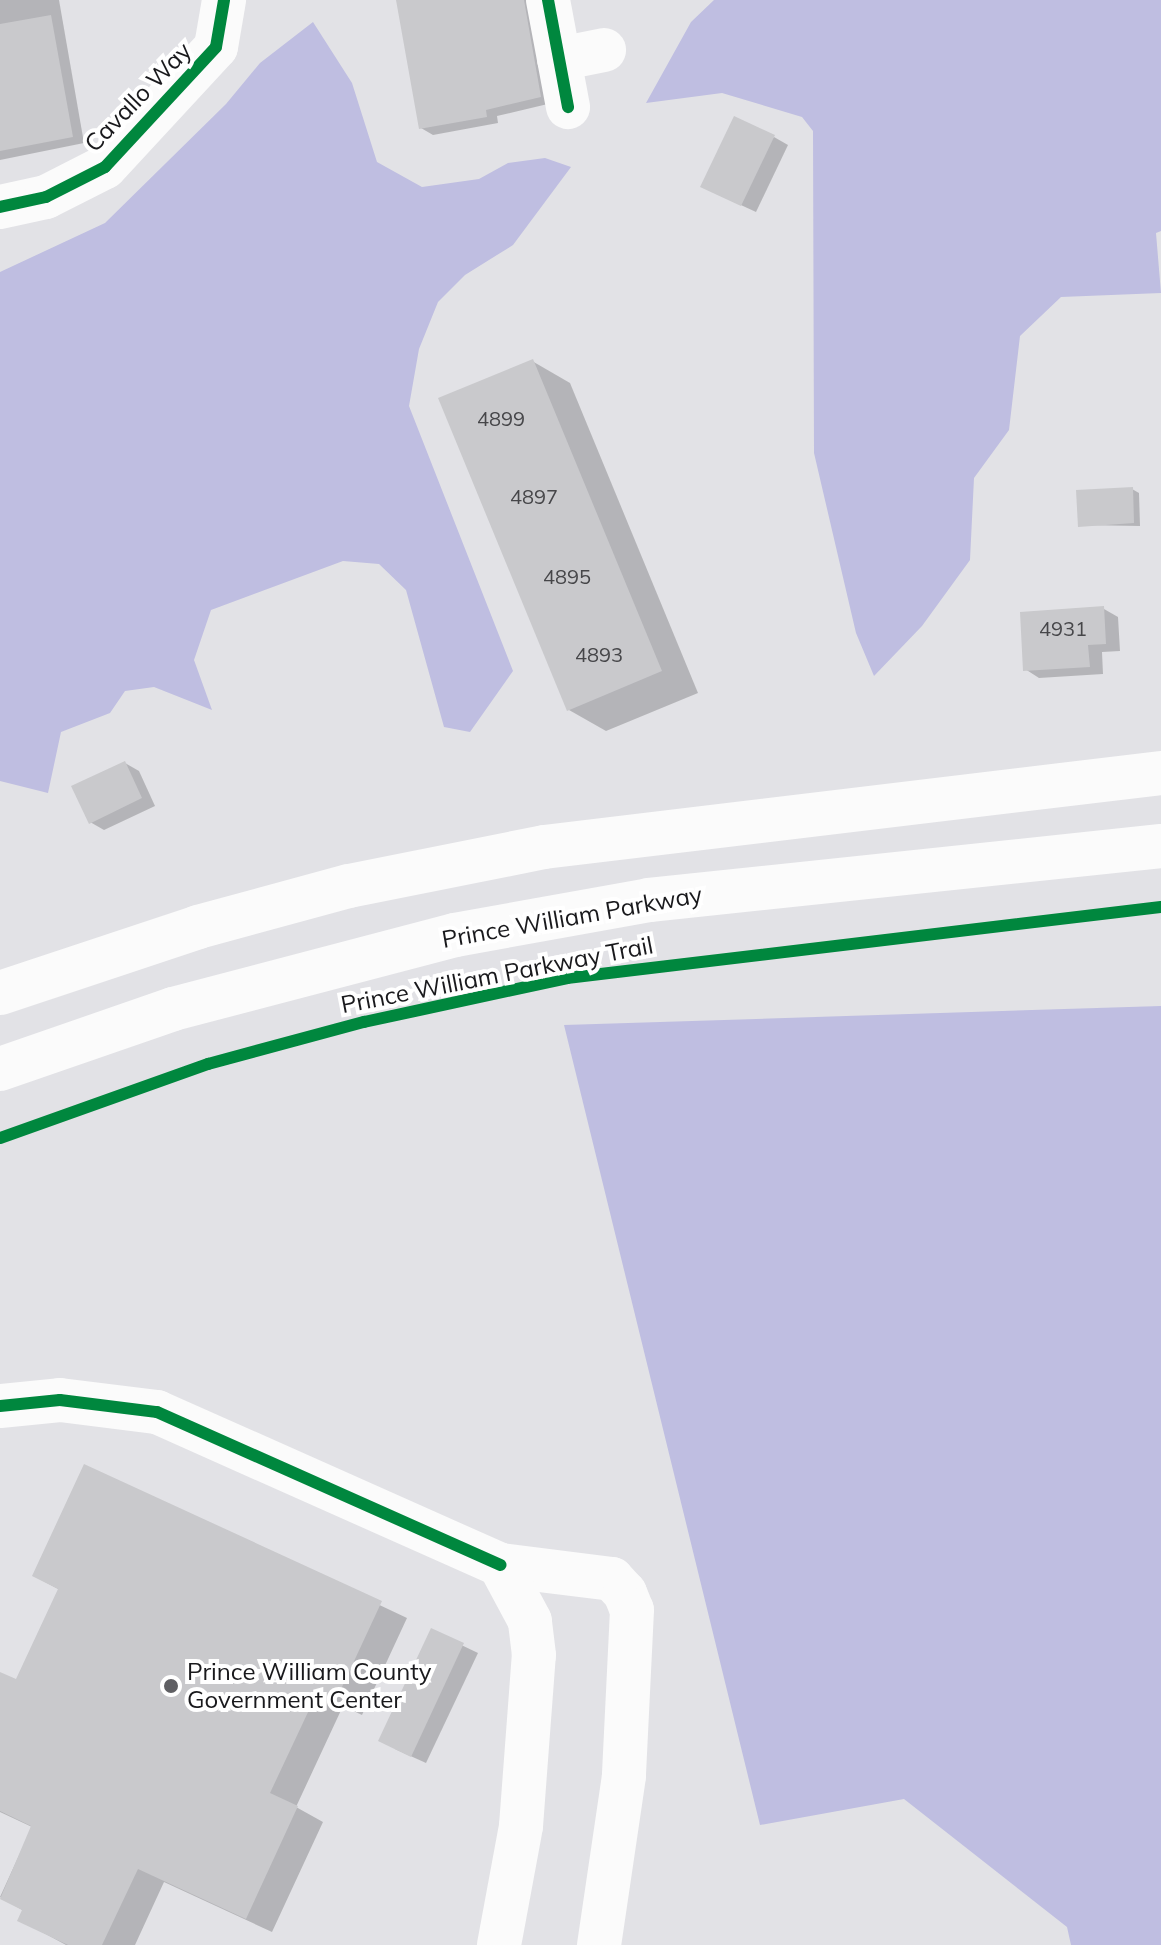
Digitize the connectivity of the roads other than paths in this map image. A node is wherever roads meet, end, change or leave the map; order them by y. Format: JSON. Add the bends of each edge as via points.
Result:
{"nodes":[{"id":1,"x":224,"y":0,"type":"edge"},
{"id":2,"x":548,"y":0,"type":"edge"},
{"id":3,"x":604,"y":50,"type":"dead end"},
{"id":4,"x":559,"y":59,"type":"junction"},
{"id":5,"x":568,"y":107,"type":"dead end"},
{"id":6,"x":0,"y":207,"type":"edge"},
{"id":7,"x":1161,"y":773,"type":"edge"},
{"id":8,"x":1161,"y":846,"type":"edge"},
{"id":9,"x":0,"y":993,"type":"edge"},
{"id":10,"x":0,"y":1069,"type":"edge"},
{"id":11,"x":0,"y":1406,"type":"edge"},
{"id":12,"x":500,"y":1565,"type":"junction"},
{"id":13,"x":499,"y":1945,"type":"edge"},
{"id":14,"x":599,"y":1945,"type":"edge"}],
"edges":[{"from":1,"to":6,"type":"main road","name":"Cavallo Way","via":[[216,47],[105,167],[46,197]]},
{"from":2,"to":4,"type":"main road"},
{"from":3,"to":4,"type":"main road"},
{"from":4,"to":5,"type":"main road"},
{"from":7,"to":9,"type":"main road","via":[[544,847],[349,886],[198,927]]},
{"from":8,"to":10,"type":"main road","name":"Prince William Parkway","via":[[649,900],[455,935],[173,1009]]},
{"from":11,"to":12,"type":"main road","via":[[60,1400],[157,1412]]},
{"from":12,"to":13,"type":"main road","via":[[530,1621],[534,1655],[521,1826]]},
{"from":12,"to":14,"type":"main road","via":[[603,1576],[625,1593],[632,1610],[624,1776]]}]}
